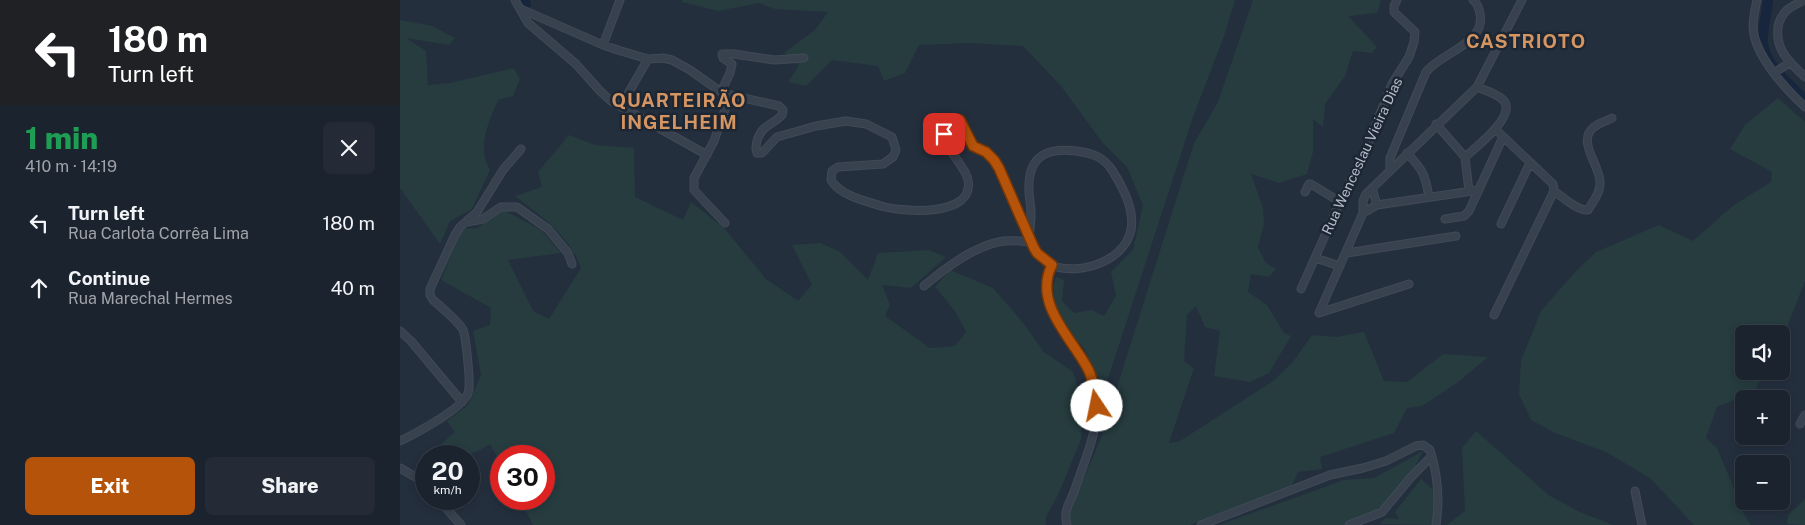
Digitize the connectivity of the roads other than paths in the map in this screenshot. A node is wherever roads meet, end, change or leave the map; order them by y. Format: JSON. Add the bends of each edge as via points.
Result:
{"nodes":[{"id":1,"x":515,"y":0,"type":"edge"},
{"id":2,"x":620,"y":0,"type":"edge"},
{"id":3,"x":1397,"y":0,"type":"edge"},
{"id":4,"x":1473,"y":0,"type":"edge"},
{"id":5,"x":1522,"y":0,"type":"edge"},
{"id":6,"x":1757,"y":0,"type":"edge"},
{"id":7,"x":1804,"y":0,"type":"edge"},
{"id":8,"x":521,"y":9,"type":"junction"},
{"id":9,"x":603,"y":45,"type":"junction"},
{"id":10,"x":804,"y":58,"type":"dead end"},
{"id":11,"x":648,"y":59,"type":"junction"},
{"id":12,"x":1787,"y":65,"type":"junction"},
{"id":13,"x":1775,"y":72,"type":"junction"},
{"id":14,"x":1805,"y":77,"type":"edge"},
{"id":15,"x":1476,"y":87,"type":"junction"},
{"id":16,"x":721,"y":92,"type":"junction"},
{"id":17,"x":730,"y":95,"type":"junction"},
{"id":18,"x":626,"y":97,"type":"dead end"},
{"id":19,"x":1805,"y":108,"type":"edge"},
{"id":20,"x":1612,"y":118,"type":"dead end"},
{"id":21,"x":1436,"y":124,"type":"junction"},
{"id":22,"x":1495,"y":129,"type":"junction"},
{"id":23,"x":1503,"y":137,"type":"junction"},
{"id":24,"x":521,"y":149,"type":"dead end"},
{"id":25,"x":1407,"y":153,"type":"junction"},
{"id":26,"x":707,"y":155,"type":"junction"},
{"id":27,"x":1465,"y":157,"type":"junction"},
{"id":28,"x":1530,"y":163,"type":"junction"},
{"id":29,"x":1390,"y":170,"type":"junction"},
{"id":30,"x":1372,"y":188,"type":"junction"},
{"id":31,"x":1479,"y":190,"type":"junction"},
{"id":32,"x":1469,"y":191,"type":"junction"},
{"id":33,"x":1554,"y":191,"type":"junction"},
{"id":34,"x":1306,"y":192,"type":"dead end"},
{"id":35,"x":1429,"y":197,"type":"junction"},
{"id":36,"x":1340,"y":202,"type":"junction"},
{"id":37,"x":1377,"y":206,"type":"junction"},
{"id":38,"x":1363,"y":213,"type":"junction"},
{"id":39,"x":1446,"y":219,"type":"dead end"},
{"id":40,"x":466,"y":222,"type":"junction"},
{"id":41,"x":725,"y":223,"type":"dead end"},
{"id":42,"x":1501,"y":224,"type":"dead end"},
{"id":43,"x":1456,"y":236,"type":"dead end"},
{"id":44,"x":1030,"y":239,"type":"junction"},
{"id":45,"x":1347,"y":253,"type":"junction"},
{"id":46,"x":1316,"y":258,"type":"junction"},
{"id":47,"x":572,"y":264,"type":"dead end"},
{"id":48,"x":1052,"y":265,"type":"junction"},
{"id":49,"x":1340,"y":266,"type":"junction"},
{"id":50,"x":1409,"y":284,"type":"dead end"},
{"id":51,"x":924,"y":286,"type":"dead end"},
{"id":52,"x":1301,"y":289,"type":"dead end"},
{"id":53,"x":1494,"y":315,"type":"dead end"},
{"id":54,"x":400,"y":331,"type":"edge"},
{"id":55,"x":462,"y":402,"type":"junction"},
{"id":56,"x":1805,"y":415,"type":"edge"},
{"id":57,"x":1800,"y":424,"type":"dead end"},
{"id":58,"x":400,"y":440,"type":"edge"},
{"id":59,"x":1432,"y":456,"type":"junction"},
{"id":60,"x":400,"y":468,"type":"edge"},
{"id":61,"x":415,"y":477,"type":"edge"},
{"id":62,"x":1634,"y":491,"type":"dead end"},
{"id":63,"x":448,"y":510,"type":"edge"},
{"id":64,"x":461,"y":525,"type":"edge"},
{"id":65,"x":1067,"y":525,"type":"edge"},
{"id":66,"x":1201,"y":525,"type":"edge"},
{"id":67,"x":1349,"y":525,"type":"edge"},
{"id":68,"x":1436,"y":525,"type":"edge"},
{"id":69,"x":1642,"y":525,"type":"edge"}],
"edges":[{"from":1,"to":8,"type":"street"},
{"from":2,"to":9,"type":"street"},
{"from":3,"to":36,"type":"street","name":"Rua Wenceslau Vieira Dias","via":[[1394,12],[1415,32],[1414,42]]},
{"from":4,"to":29,"type":"street","via":[[1480,18],[1477,32],[1426,72],[1392,153]]},
{"from":5,"to":15,"type":"street"},
{"from":6,"to":13,"type":"street","via":[[1753,23],[1755,39]]},
{"from":7,"to":12,"type":"street","via":[[1786,11],[1779,22],[1780,49]]},
{"from":8,"to":9,"type":"street"},
{"from":8,"to":26,"type":"street","via":[[528,23],[576,64],[611,101]]},
{"from":9,"to":11,"type":"street"},
{"from":10,"to":16,"type":"street","via":[[774,60],[722,54],[732,64]]},
{"from":11,"to":16,"type":"street","via":[[663,58],[677,63]]},
{"from":11,"to":18,"type":"street"},
{"from":12,"to":13,"type":"street"},
{"from":12,"to":14,"type":"street"},
{"from":13,"to":19,"type":"street"},
{"from":15,"to":21,"type":"street"},
{"from":15,"to":22,"type":"street","via":[[1505,103],[1504,115]]},
{"from":16,"to":17,"type":"street"},
{"from":17,"to":26,"type":"street"},
{"from":17,"to":44,"type":"street","via":[[782,107],[782,115],[760,132],[756,149],[760,154],[777,137],[835,122],[866,124],[892,137],[896,150],[889,161],[838,167],[832,171],[831,180],[843,192],[900,210],[941,208],[955,204],[965,195],[968,178],[949,149],[944,134],[951,119],[960,120],[973,146],[986,152],[999,168]]},
{"from":20,"to":33,"type":"street","via":[[1593,127],[1587,140],[1601,183],[1588,210],[1584,211]]},
{"from":21,"to":25,"type":"street"},
{"from":21,"to":27,"type":"street"},
{"from":22,"to":23,"type":"street"},
{"from":22,"to":27,"type":"street"},
{"from":23,"to":28,"type":"street"},
{"from":23,"to":31,"type":"street"},
{"from":24,"to":40,"type":"street","via":[[480,208]]},
{"from":25,"to":29,"type":"street"},
{"from":25,"to":35,"type":"street","via":[[1426,178]]},
{"from":26,"to":41,"type":"street","via":[[694,178],[694,190]]},
{"from":27,"to":32,"type":"street"},
{"from":28,"to":33,"type":"street","via":[[1553,184]]},
{"from":28,"to":42,"type":"street"},
{"from":29,"to":30,"type":"street"},
{"from":30,"to":37,"type":"street"},
{"from":30,"to":38,"type":"street","via":[[1363,201]]},
{"from":31,"to":32,"type":"street"},
{"from":31,"to":39,"type":"street","via":[[1467,214]]},
{"from":32,"to":35,"type":"street"},
{"from":33,"to":53,"type":"street"},
{"from":34,"to":36,"type":"street","via":[[1311,184]]},
{"from":35,"to":37,"type":"street"},
{"from":36,"to":46,"type":"street","name":"Rua Wenceslau Vieira Dias"},
{"from":37,"to":38,"type":"street"},
{"from":38,"to":45,"type":"street"},
{"from":40,"to":47,"type":"street","via":[[483,218],[501,206],[517,207],[548,229],[568,253]]},
{"from":40,"to":55,"type":"street","via":[[455,235],[430,295],[463,330],[469,387]]},
{"from":43,"to":45,"type":"street"},
{"from":44,"to":48,"type":"street","via":[[1037,253]]},
{"from":44,"to":48,"type":"street","via":[[1028,185],[1031,168],[1041,155],[1056,150],[1089,153],[1103,159],[1122,188],[1128,206],[1131,230],[1127,240],[1113,255],[1093,266],[1067,268]]},
{"from":44,"to":51,"type":"street","via":[[992,244],[950,264]]},
{"from":45,"to":49,"type":"street"},
{"from":46,"to":49,"type":"street"},
{"from":46,"to":52,"type":"street","name":"Rua Wenceslau Vieira Dias"},
{"from":48,"to":65,"type":"street","via":[[1048,272],[1048,297],[1059,323],[1090,373],[1097,406],[1092,438],[1065,510]]},
{"from":49,"to":50,"type":"street","via":[[1319,313]]},
{"from":54,"to":55,"type":"street"},
{"from":55,"to":58,"type":"street","via":[[438,420]]},
{"from":56,"to":57,"type":"street"},
{"from":59,"to":66,"type":"street","via":[[1428,448],[1416,446],[1386,461],[1330,475]]},
{"from":59,"to":67,"type":"street","via":[[1382,512]]},
{"from":59,"to":68,"type":"street","via":[[1438,490]]},
{"from":60,"to":61,"type":"street"},
{"from":62,"to":69,"type":"street"},
{"from":63,"to":64,"type":"street"}]}
